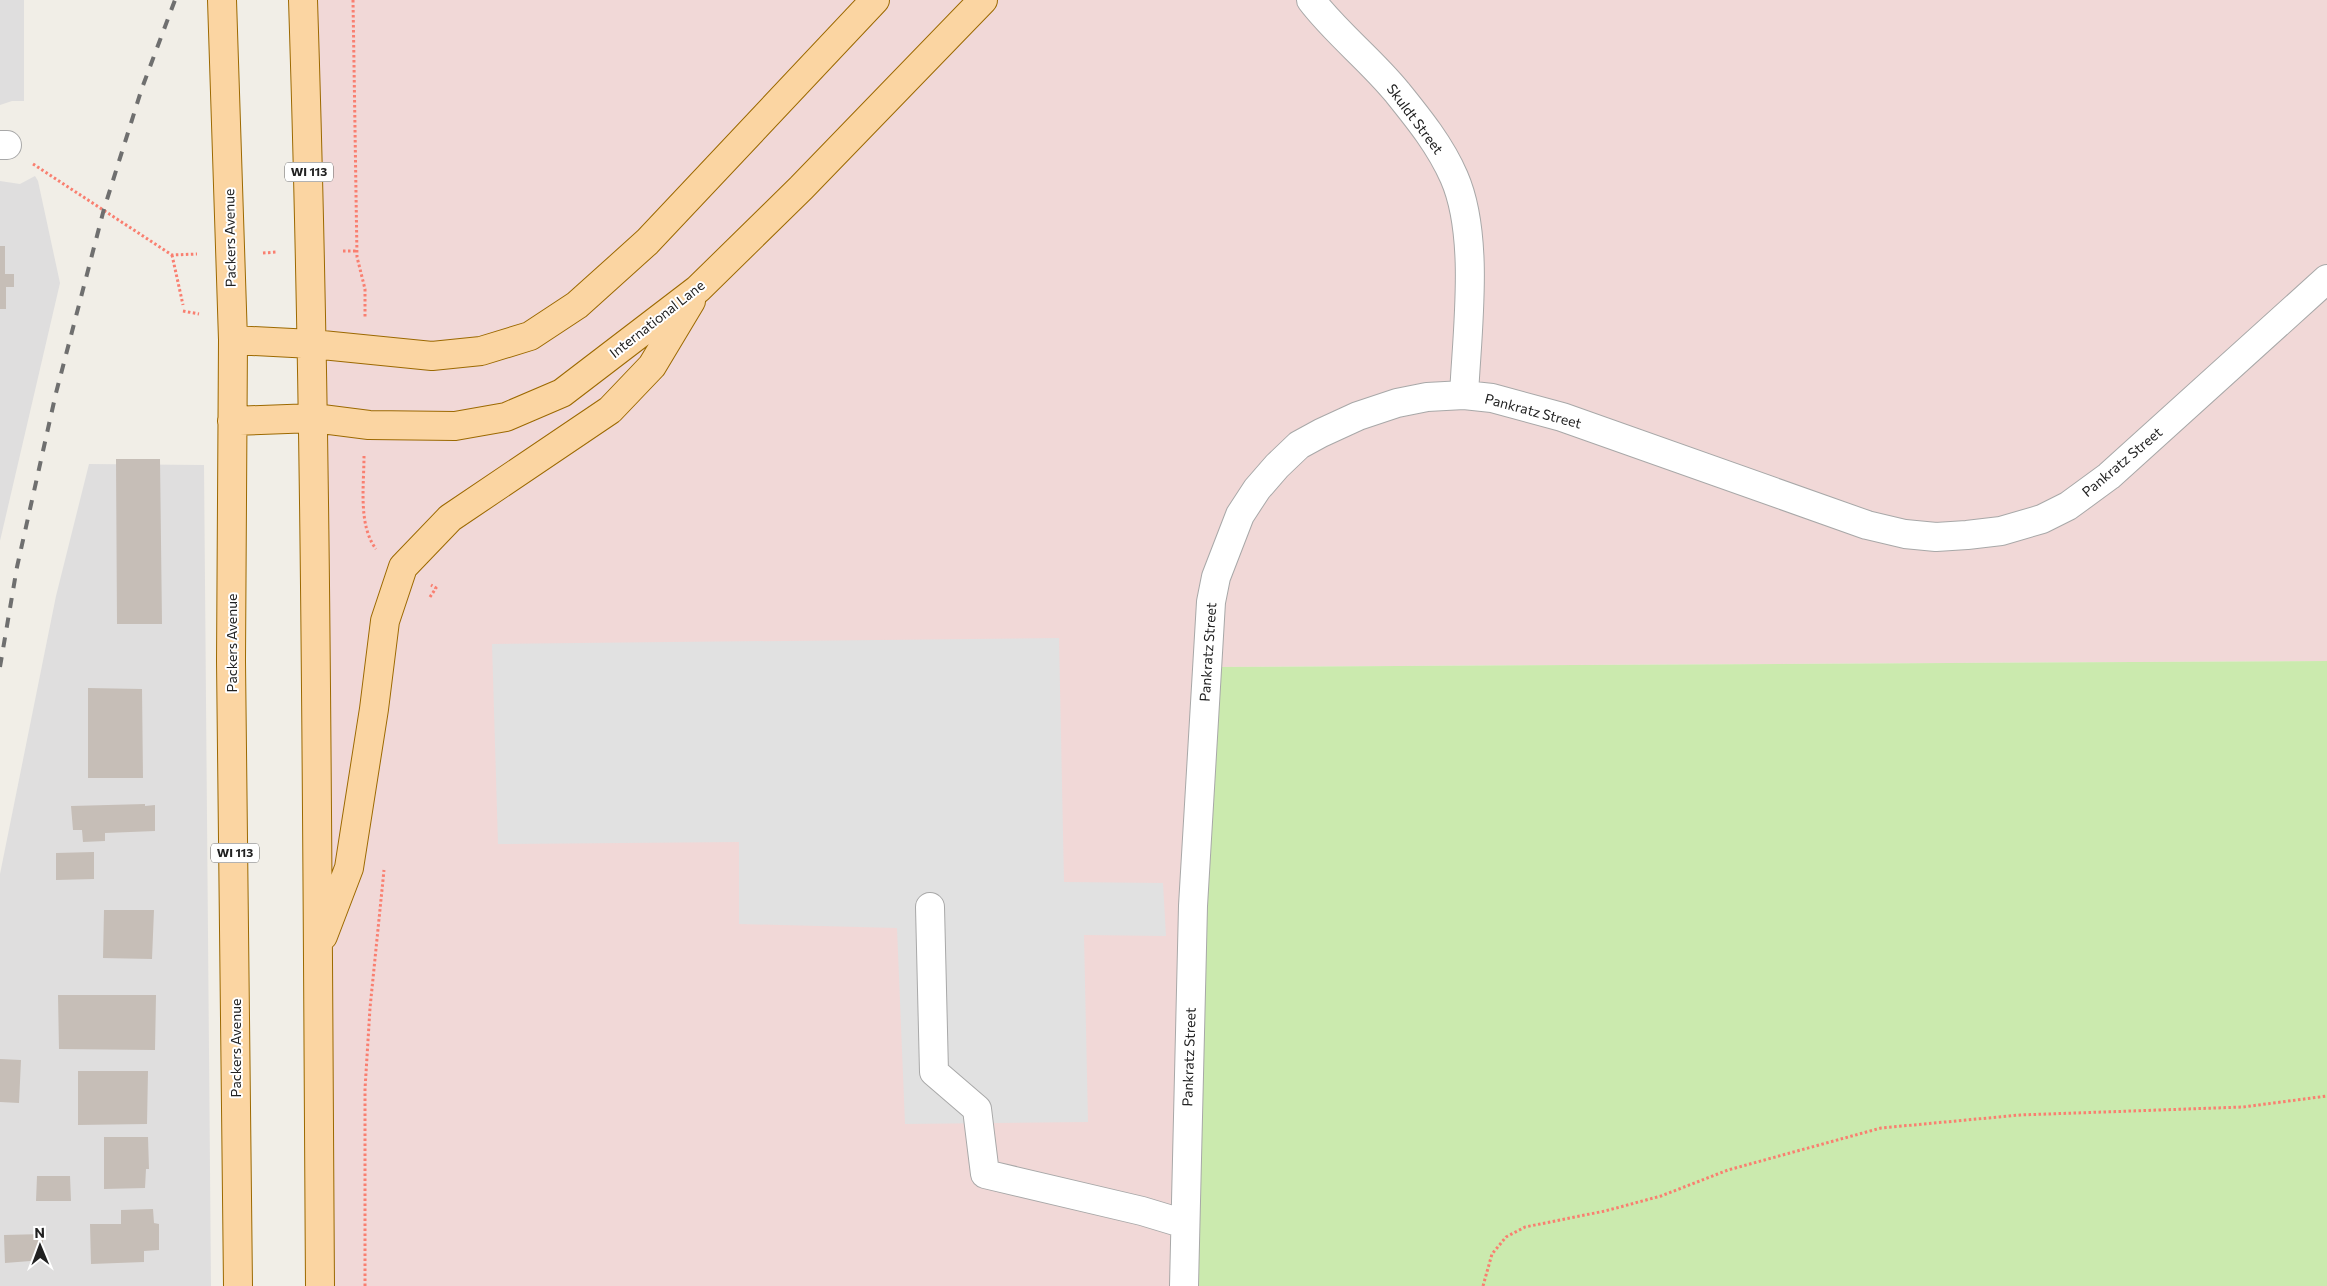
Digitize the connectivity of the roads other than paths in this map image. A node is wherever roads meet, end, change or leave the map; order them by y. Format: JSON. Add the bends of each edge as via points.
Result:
{"nodes":[{"id":1,"x":222,"y":0,"type":"edge"},
{"id":2,"x":303,"y":0,"type":"edge"},
{"id":3,"x":875,"y":0,"type":"edge"},
{"id":4,"x":983,"y":0,"type":"edge"},
{"id":5,"x":1311,"y":5,"type":"edge"},
{"id":6,"x":2327,"y":279,"type":"edge"},
{"id":7,"x":698,"y":290,"type":"junction"},
{"id":8,"x":233,"y":340,"type":"junction"},
{"id":9,"x":312,"y":344,"type":"junction"},
{"id":10,"x":1464,"y":396,"type":"junction"},
{"id":11,"x":314,"y":418,"type":"junction"},
{"id":12,"x":232,"y":421,"type":"junction"},
{"id":13,"x":930,"y":907,"type":"dead end"},
{"id":14,"x":318,"y":949,"type":"junction"},
{"id":15,"x":1185,"y":1224,"type":"junction"},
{"id":16,"x":238,"y":1286,"type":"edge"},
{"id":17,"x":320,"y":1286,"type":"edge"},
{"id":18,"x":1184,"y":1286,"type":"edge"}],
"edges":[{"from":1,"to":8,"type":"main road","name":"Packers Avenue","number":"WI 113"},
{"from":2,"to":9,"type":"main road","number":"WI 113"},
{"from":3,"to":9,"type":"main road","via":[[646,242],[577,305],[530,336],[481,351],[432,356]]},
{"from":4,"to":7,"type":"main road","name":"International Lane"},
{"from":5,"to":10,"type":"street","name":"Skuldt Street","via":[[1396,90],[1441,150],[1454,178],[1467,223],[1470,252]]},
{"from":6,"to":10,"type":"street","name":"Pankratz Street","via":[[2109,476],[2068,506],[2042,519],[2001,531],[1936,537],[1867,525],[1562,417],[1492,398]]},
{"from":7,"to":11,"type":"main road","name":"International Lane","via":[[562,392],[506,417],[455,426],[402,427]]},
{"from":7,"to":14,"type":"main road","via":[[652,366],[610,410],[450,518],[403,566],[385,620],[349,868]]},
{"from":8,"to":9,"type":"main road"},
{"from":8,"to":12,"type":"main road","name":"Packers Avenue","number":"WI 113"},
{"from":9,"to":11,"type":"main road","number":"WI 113"},
{"from":10,"to":15,"type":"street","name":"Pankratz Street","via":[[1427,397],[1397,403],[1358,416],[1299,445],[1262,483],[1240,514],[1216,577],[1208,627],[1192,906]]},
{"from":11,"to":12,"type":"main road","name":"International Lane"},
{"from":11,"to":14,"type":"main road","number":"WI 113"},
{"from":12,"to":16,"type":"main road","name":"Packers Avenue","number":"WI 113","via":[[231,661]]},
{"from":13,"to":15,"type":"street","via":[[934,1072],[977,1109],[985,1174]]},
{"from":14,"to":17,"type":"main road","number":"WI 113"},
{"from":15,"to":18,"type":"street","name":"Pankratz Street"}]}
